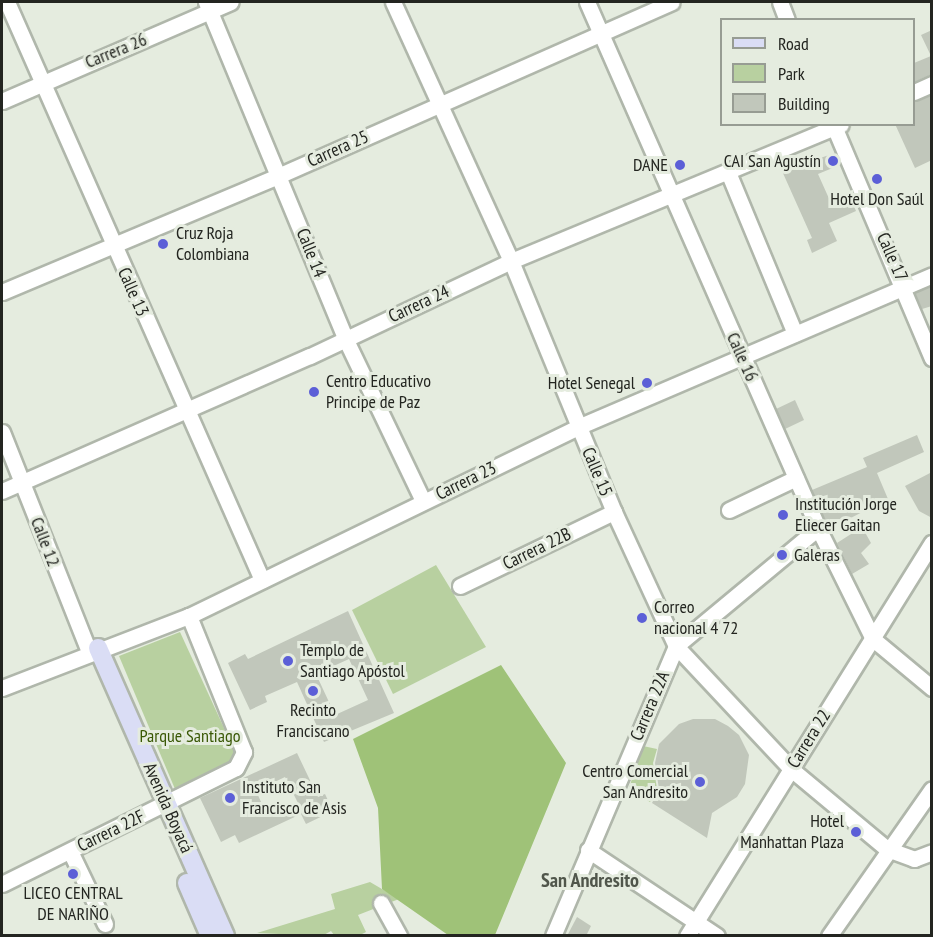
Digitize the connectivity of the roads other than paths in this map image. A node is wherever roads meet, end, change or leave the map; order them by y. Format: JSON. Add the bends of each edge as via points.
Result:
{"nodes":[{"id":1,"x":7,"y":2,"type":"edge"},
{"id":2,"x":231,"y":2,"type":"edge"},
{"id":3,"x":393,"y":2,"type":"edge"},
{"id":4,"x":586,"y":2,"type":"edge"},
{"id":5,"x":672,"y":2,"type":"edge"},
{"id":6,"x":780,"y":2,"type":"edge"},
{"id":7,"x":208,"y":6,"type":"edge"},
{"id":8,"x":787,"y":18,"type":"edge"},
{"id":9,"x":600,"y":32,"type":"junction"},
{"id":10,"x":40,"y":83,"type":"junction"},
{"id":11,"x":932,"y":84,"type":"edge"},
{"id":12,"x":915,"y":92,"type":"edge"},
{"id":13,"x":2,"y":100,"type":"edge"},
{"id":14,"x":438,"y":104,"type":"junction"},
{"id":15,"x":834,"y":126,"type":"edge"},
{"id":16,"x":836,"y":126,"type":"edge"},
{"id":17,"x":728,"y":172,"type":"junction"},
{"id":18,"x":280,"y":175,"type":"junction"},
{"id":19,"x":669,"y":195,"type":"junction"},
{"id":20,"x":111,"y":243,"type":"junction"},
{"id":21,"x":511,"y":261,"type":"junction"},
{"id":22,"x":932,"y":275,"type":"edge"},
{"id":23,"x":905,"y":287,"type":"junction"},
{"id":24,"x":2,"y":292,"type":"edge"},
{"id":25,"x":795,"y":334,"type":"junction"},
{"id":26,"x":345,"y":338,"type":"junction"},
{"id":27,"x":742,"y":357,"type":"junction"},
{"id":28,"x":932,"y":358,"type":"edge"},
{"id":29,"x":188,"y":411,"type":"junction"},
{"id":30,"x":578,"y":427,"type":"junction"},
{"id":31,"x":2,"y":432,"type":"edge"},
{"id":32,"x":796,"y":478,"type":"junction"},
{"id":33,"x":22,"y":482,"type":"junction"},
{"id":34,"x":2,"y":491,"type":"edge"},
{"id":35,"x":423,"y":501,"type":"junction"},
{"id":36,"x":729,"y":510,"type":"dead end"},
{"id":37,"x":614,"y":512,"type":"junction"},
{"id":38,"x":818,"y":528,"type":"junction"},
{"id":39,"x":932,"y":543,"type":"edge"},
{"id":40,"x":262,"y":580,"type":"junction"},
{"id":41,"x":460,"y":586,"type":"dead end"},
{"id":42,"x":189,"y":616,"type":"junction"},
{"id":43,"x":873,"y":639,"type":"junction"},
{"id":44,"x":676,"y":646,"type":"junction"},
{"id":45,"x":93,"y":650,"type":"junction"},
{"id":46,"x":2,"y":688,"type":"edge"},
{"id":47,"x":932,"y":688,"type":"edge"},
{"id":48,"x":790,"y":769,"type":"junction"},
{"id":49,"x":932,"y":789,"type":"edge"},
{"id":50,"x":160,"y":807,"type":"junction"},
{"id":51,"x":887,"y":849,"type":"junction"},
{"id":52,"x":588,"y":850,"type":"junction"},
{"id":53,"x":70,"y":851,"type":"junction"},
{"id":54,"x":932,"y":852,"type":"edge"},
{"id":55,"x":2,"y":884,"type":"edge"},
{"id":56,"x":381,"y":903,"type":"dead end"},
{"id":57,"x":698,"y":920,"type":"junction"},
{"id":58,"x":105,"y":924,"type":"dead end"},
{"id":59,"x":210,"y":936,"type":"edge"},
{"id":60,"x":225,"y":936,"type":"edge"},
{"id":61,"x":399,"y":936,"type":"edge"},
{"id":62,"x":553,"y":936,"type":"edge"},
{"id":63,"x":687,"y":936,"type":"edge"},
{"id":64,"x":717,"y":936,"type":"edge"},
{"id":65,"x":829,"y":936,"type":"edge"}],
"edges":[{"from":1,"to":10,"type":"street","name":"Calle 13"},
{"from":2,"to":7,"type":"street","name":"Carrera 26"},
{"from":3,"to":14,"type":"street","name":"Calle 15"},
{"from":4,"to":9,"type":"street","name":"Calle 16"},
{"from":5,"to":9,"type":"street","name":"Carrera 25"},
{"from":6,"to":8,"type":"street"},
{"from":7,"to":10,"type":"street","name":"Carrera 26"},
{"from":7,"to":18,"type":"street","name":"Calle 14"},
{"from":9,"to":14,"type":"street","name":"Carrera 25"},
{"from":9,"to":19,"type":"street","name":"Calle 16"},
{"from":10,"to":13,"type":"street","name":"Carrera 26"},
{"from":10,"to":20,"type":"street","name":"Calle 13"},
{"from":11,"to":12,"type":"street"},
{"from":14,"to":18,"type":"street","name":"Carrera 25"},
{"from":14,"to":21,"type":"street","name":"Calle 15"},
{"from":15,"to":17,"type":"street","name":"Carrera 24"},
{"from":16,"to":23,"type":"street","name":"Calle 17"},
{"from":17,"to":19,"type":"street","name":"Carrera 24"},
{"from":17,"to":25,"type":"street"},
{"from":18,"to":20,"type":"street","name":"Carrera 25"},
{"from":18,"to":26,"type":"street","name":"Calle 14"},
{"from":19,"to":21,"type":"street","name":"Carrera 24"},
{"from":19,"to":27,"type":"street","name":"Calle 16"},
{"from":20,"to":24,"type":"street","name":"Carrera 25"},
{"from":20,"to":29,"type":"street","name":"Calle 13"},
{"from":21,"to":26,"type":"street","name":"Carrera 24"},
{"from":21,"to":30,"type":"street","name":"Calle 15"},
{"from":22,"to":23,"type":"street","name":"Carrera 23"},
{"from":23,"to":25,"type":"street","name":"Carrera 23"},
{"from":23,"to":28,"type":"street","name":"Calle 17"},
{"from":25,"to":27,"type":"street","name":"Carrera 23"},
{"from":26,"to":29,"type":"street","name":"Carrera 24"},
{"from":26,"to":35,"type":"street","name":"Calle 14"},
{"from":27,"to":30,"type":"street","name":"Carrera 23"},
{"from":27,"to":32,"type":"street","name":"Calle 16"},
{"from":29,"to":33,"type":"street","name":"Carrera 24"},
{"from":29,"to":40,"type":"street","name":"Calle 13"},
{"from":30,"to":35,"type":"street","name":"Carrera 23"},
{"from":30,"to":37,"type":"street","name":"Calle 15"},
{"from":31,"to":33,"type":"street","name":"Calle 12"},
{"from":32,"to":36,"type":"street"},
{"from":32,"to":38,"type":"street","name":"Calle 16"},
{"from":33,"to":34,"type":"street","name":"Carrera 24"},
{"from":33,"to":45,"type":"street","name":"Calle 12"},
{"from":35,"to":40,"type":"street","name":"Carrera 23"},
{"from":37,"to":41,"type":"street","name":"Carrera 22B"},
{"from":37,"to":44,"type":"street","name":"Calle 15"},
{"from":38,"to":43,"type":"street","name":"Calle 16"},
{"from":38,"to":44,"type":"street","name":"Carrera 22A"},
{"from":39,"to":43,"type":"street","name":"Carrera 22"},
{"from":40,"to":42,"type":"street","name":"Carrera 23"},
{"from":42,"to":45,"type":"street","name":"Carrera 23"},
{"from":42,"to":50,"type":"street","name":"Carrera 22F","via":[[244,752],[236,768]]},
{"from":43,"to":47,"type":"street","name":"Calle 16"},
{"from":43,"to":48,"type":"street","name":"Carrera 22"},
{"from":44,"to":48,"type":"street","name":"Calle 15"},
{"from":44,"to":52,"type":"street","name":"Carrera 22A"},
{"from":45,"to":46,"type":"street","name":"Carrera 23"},
{"from":45,"to":50,"type":"main road","name":"Avenida Boyacá"},
{"from":48,"to":51,"type":"street","name":"Calle 15"},
{"from":48,"to":57,"type":"street","name":"Carrera 22"},
{"from":49,"to":51,"type":"street"},
{"from":50,"to":53,"type":"street","name":"Carrera 22F"},
{"from":50,"to":59,"type":"main road","name":"Avenida Boyacá"},
{"from":50,"to":60,"type":"main road","name":"Avenida Boyacá"},
{"from":51,"to":54,"type":"street","name":"Calle 15","via":[[914,859]]},
{"from":51,"to":65,"type":"street"},
{"from":52,"to":57,"type":"street"},
{"from":52,"to":62,"type":"street","name":"Carrera 22A"},
{"from":53,"to":55,"type":"street","name":"Carrera 22F"},
{"from":53,"to":58,"type":"street"},
{"from":56,"to":61,"type":"street"},
{"from":57,"to":63,"type":"street","name":"Carrera 22"},
{"from":57,"to":64,"type":"street"}]}
